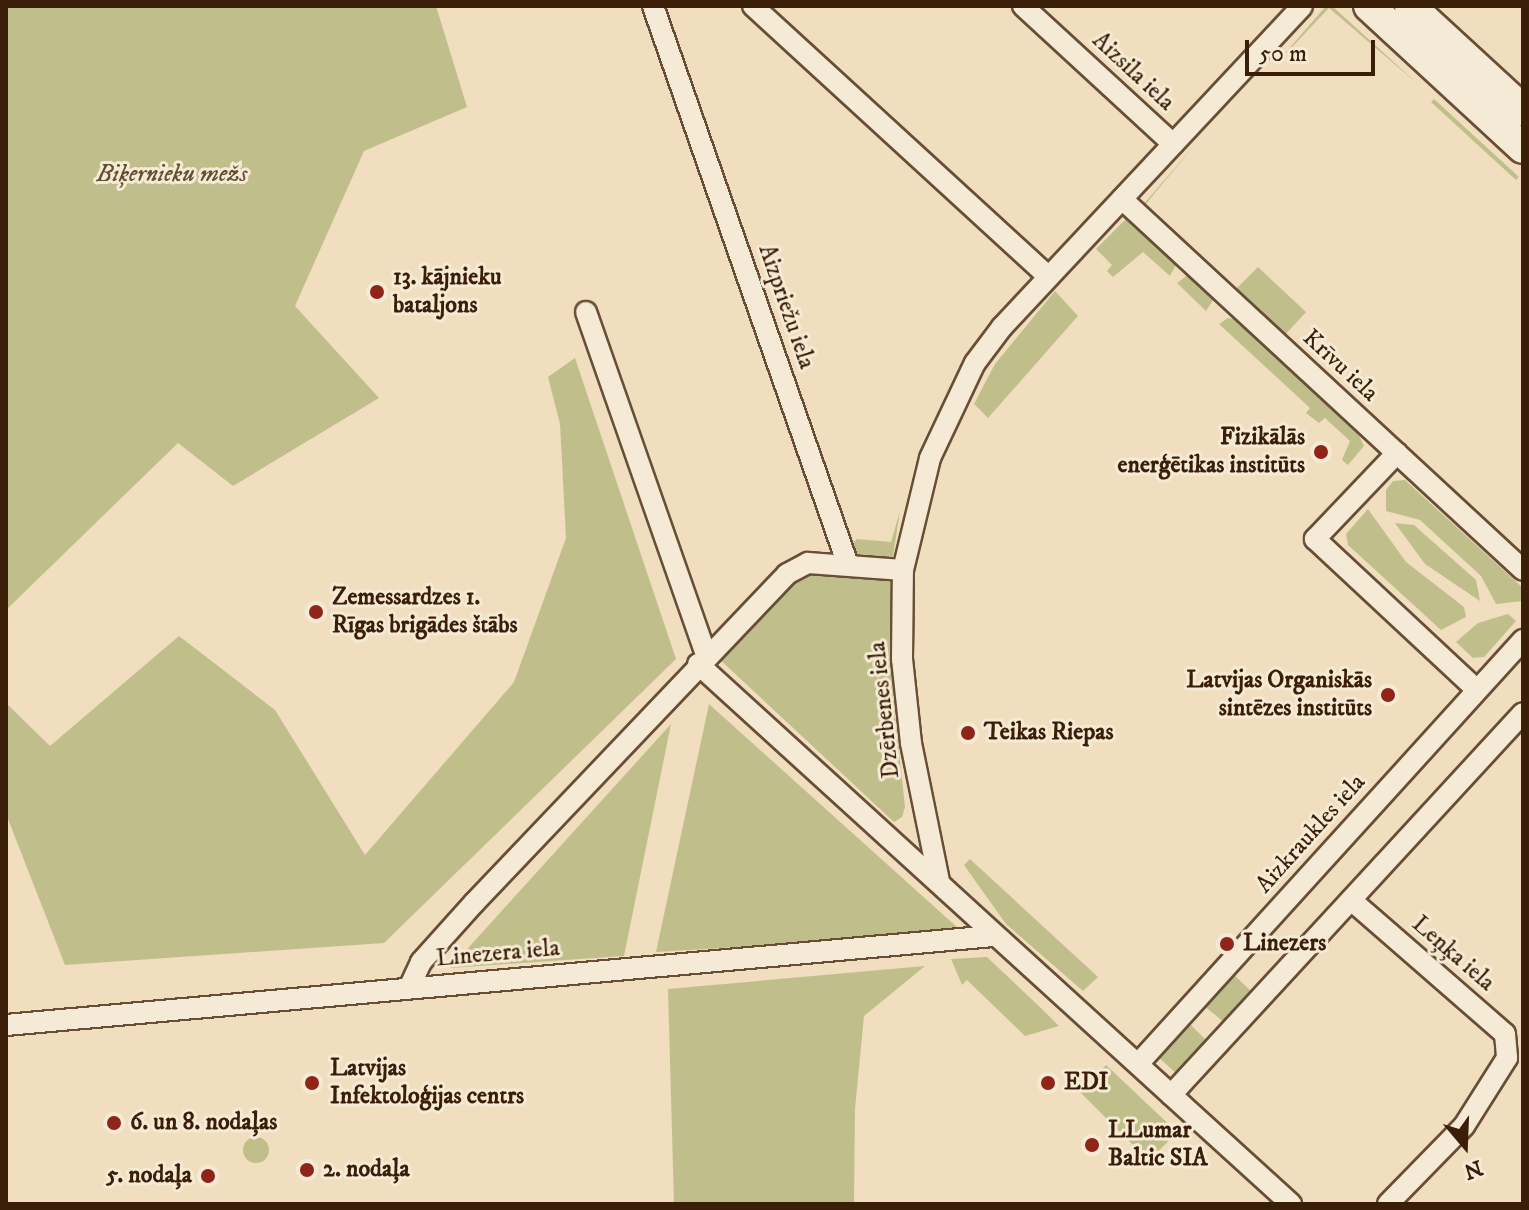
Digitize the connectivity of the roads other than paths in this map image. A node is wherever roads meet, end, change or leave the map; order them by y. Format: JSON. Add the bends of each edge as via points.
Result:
{"nodes":[{"id":1,"x":753,"y":6,"type":"edge"},
{"id":2,"x":1023,"y":6,"type":"edge"},
{"id":3,"x":1302,"y":6,"type":"edge"},
{"id":4,"x":1369,"y":6,"type":"edge"},
{"id":5,"x":1410,"y":6,"type":"edge"},
{"id":6,"x":659,"y":9,"type":"edge"},
{"id":7,"x":1523,"y":110,"type":"edge"},
{"id":8,"x":1173,"y":144,"type":"junction"},
{"id":9,"x":1523,"y":148,"type":"edge"},
{"id":10,"x":1122,"y":199,"type":"junction"},
{"id":11,"x":1049,"y":277,"type":"junction"},
{"id":12,"x":586,"y":312,"type":"dead end"},
{"id":13,"x":1397,"y":453,"type":"junction"},
{"id":14,"x":848,"y":565,"type":"junction"},
{"id":15,"x":903,"y":570,"type":"junction"},
{"id":16,"x":1523,"y":570,"type":"edge"},
{"id":17,"x":1523,"y":640,"type":"edge"},
{"id":18,"x":702,"y":660,"type":"junction"},
{"id":19,"x":1477,"y":690,"type":"junction"},
{"id":20,"x":1523,"y":713,"type":"edge"},
{"id":21,"x":939,"y":881,"type":"junction"},
{"id":22,"x":1351,"y":900,"type":"junction"},
{"id":23,"x":994,"y":936,"type":"junction"},
{"id":24,"x":409,"y":988,"type":"junction"},
{"id":25,"x":6,"y":1025,"type":"edge"},
{"id":26,"x":1138,"y":1064,"type":"junction"},
{"id":27,"x":1171,"y":1095,"type":"junction"},
{"id":28,"x":1291,"y":1204,"type":"edge"},
{"id":29,"x":1388,"y":1204,"type":"edge"}],
"edges":[{"from":1,"to":11,"type":"street"},
{"from":2,"to":8,"type":"street","name":"Aizsila iela"},
{"from":3,"to":8,"type":"street","name":"Dzērbenes iela"},
{"from":4,"to":9,"type":"main road"},
{"from":5,"to":7,"type":"main road"},
{"from":6,"to":14,"type":"street","name":"Aizpriežu iela"},
{"from":8,"to":10,"type":"street","name":"Dzērbenes iela"},
{"from":10,"to":11,"type":"street","name":"Dzērbenes iela"},
{"from":10,"to":13,"type":"street","name":"Krīvu iela"},
{"from":11,"to":15,"type":"street","name":"Dzērbenes iela","via":[[988,345],[957,397],[930,458]]},
{"from":12,"to":18,"type":"street"},
{"from":13,"to":16,"type":"street","name":"Krīvu iela"},
{"from":13,"to":19,"type":"street","via":[[1315,539]]},
{"from":14,"to":15,"type":"street"},
{"from":14,"to":18,"type":"street","via":[[808,563],[787,574]]},
{"from":15,"to":21,"type":"street","name":"Dzērbenes iela","via":[[905,698]]},
{"from":17,"to":19,"type":"street","name":"Aizkraukles iela"},
{"from":18,"to":21,"type":"street"},
{"from":18,"to":24,"type":"street","via":[[431,950]]},
{"from":19,"to":26,"type":"street","name":"Aizkraukles iela"},
{"from":20,"to":22,"type":"street"},
{"from":21,"to":23,"type":"street"},
{"from":22,"to":27,"type":"street"},
{"from":22,"to":29,"type":"street","name":"Leņķa iela","via":[[1505,1034],[1507,1058],[1464,1126]]},
{"from":23,"to":24,"type":"street","name":"Linezera iela"},
{"from":23,"to":26,"type":"street"},
{"from":24,"to":25,"type":"street","name":"Linezera iela"},
{"from":26,"to":27,"type":"street"},
{"from":27,"to":28,"type":"street"}]}
